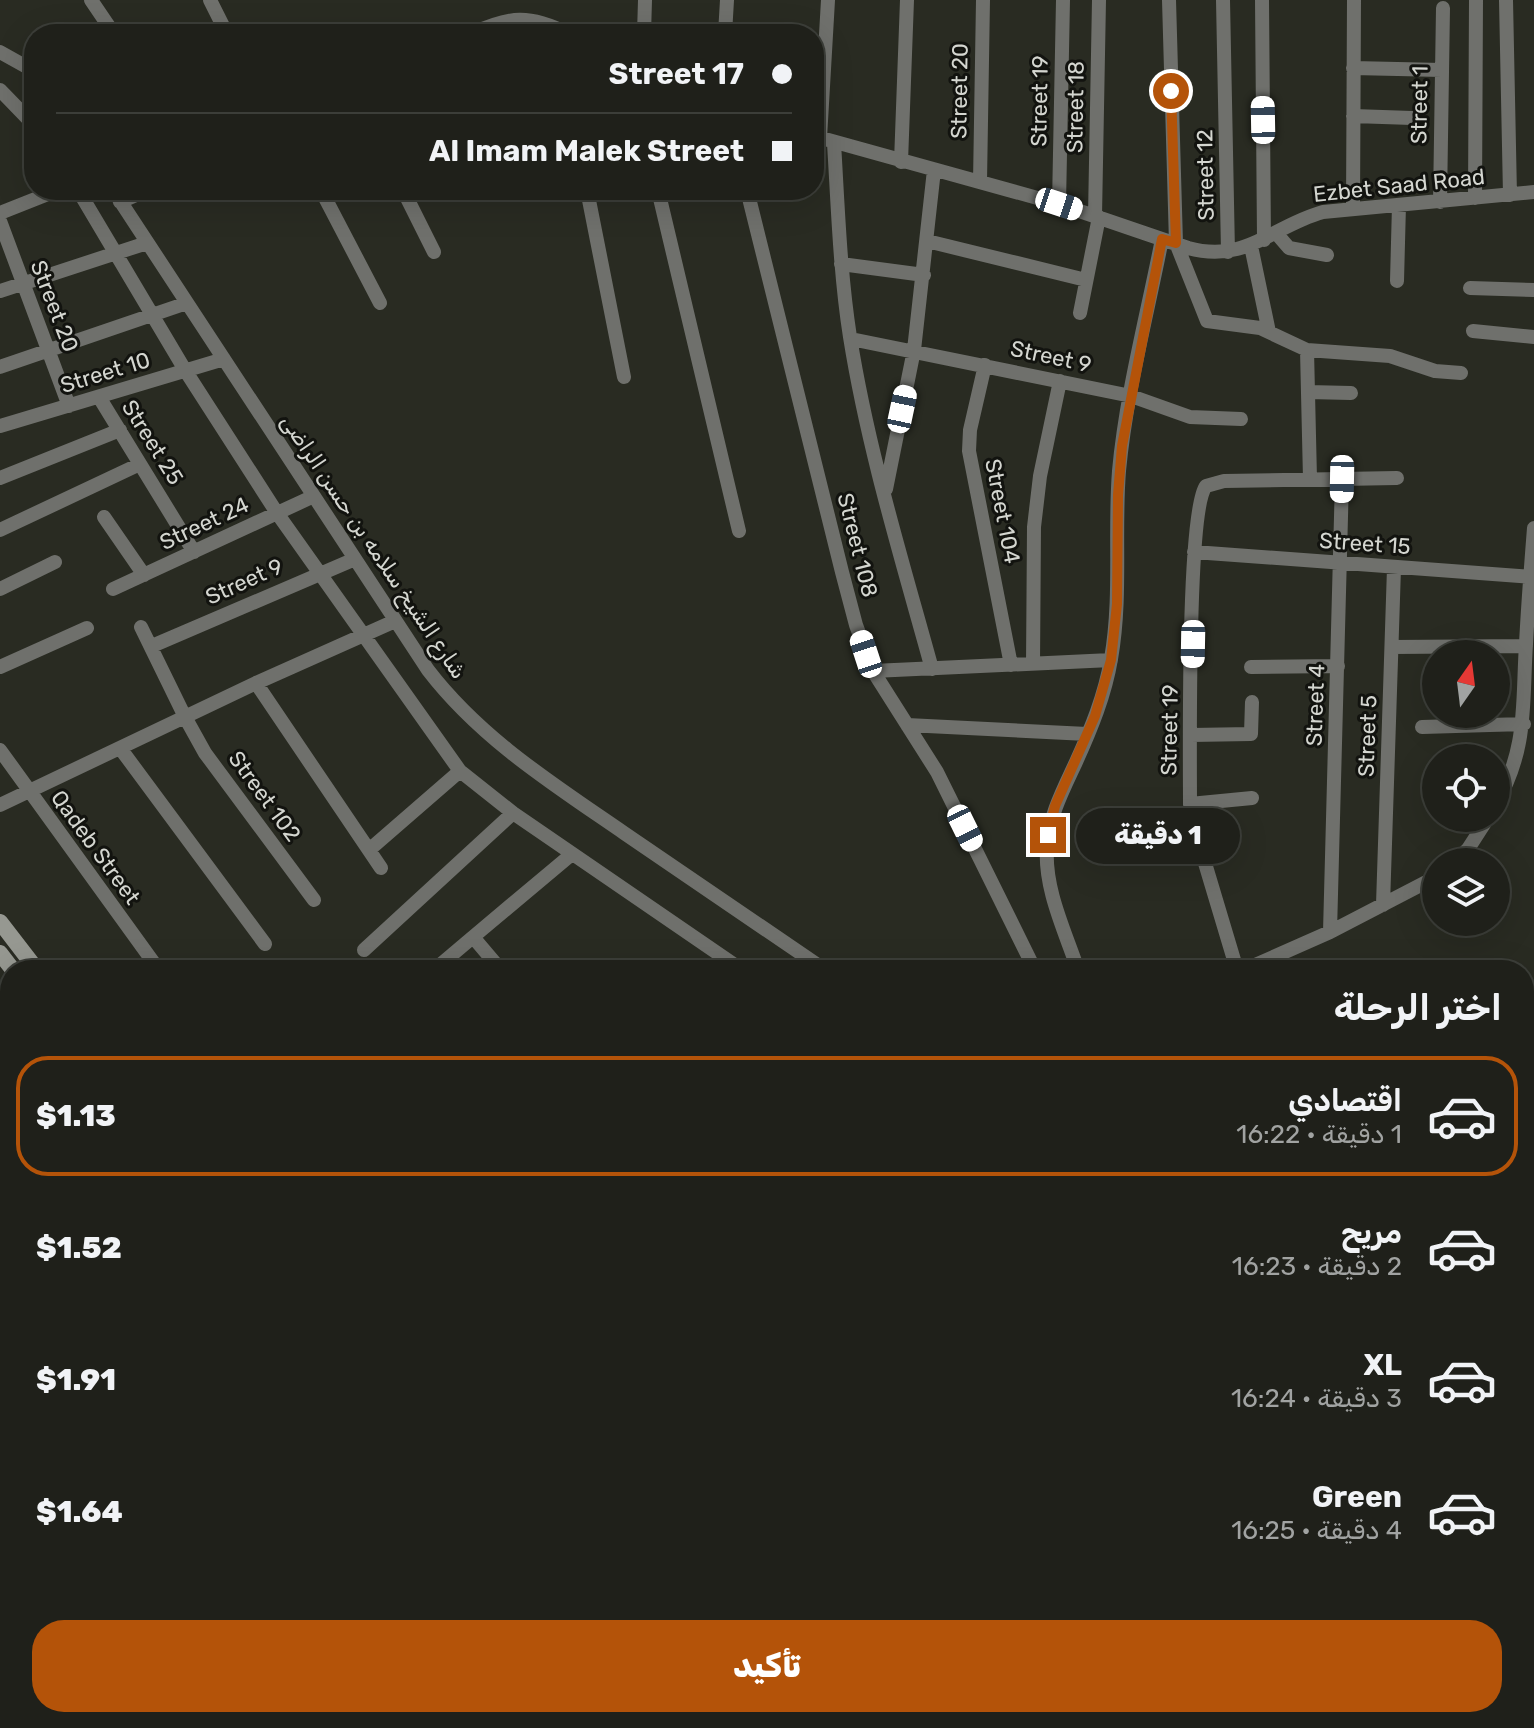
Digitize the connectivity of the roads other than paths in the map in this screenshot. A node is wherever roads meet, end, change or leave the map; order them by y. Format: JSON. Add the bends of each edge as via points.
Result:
{"nodes":[{"id":1,"x":91,"y":0,"type":"edge"},
{"id":2,"x":210,"y":0,"type":"edge"},
{"id":3,"x":645,"y":0,"type":"edge"},
{"id":4,"x":727,"y":0,"type":"edge"},
{"id":5,"x":828,"y":0,"type":"edge"},
{"id":6,"x":907,"y":0,"type":"edge"},
{"id":7,"x":983,"y":0,"type":"edge"},
{"id":8,"x":1063,"y":0,"type":"edge"},
{"id":9,"x":1099,"y":0,"type":"edge"},
{"id":10,"x":1169,"y":0,"type":"edge"},
{"id":11,"x":1223,"y":0,"type":"edge"},
{"id":12,"x":1262,"y":0,"type":"edge"},
{"id":13,"x":1354,"y":0,"type":"edge"},
{"id":14,"x":1476,"y":0,"type":"edge"},
{"id":15,"x":1506,"y":0,"type":"edge"},
{"id":16,"x":1443,"y":8,"type":"dead end"},
{"id":17,"x":107,"y":24,"type":"edge"},
{"id":18,"x":222,"y":24,"type":"edge"},
{"id":19,"x":492,"y":24,"type":"edge"},
{"id":20,"x":542,"y":24,"type":"edge"},
{"id":21,"x":644,"y":24,"type":"edge"},
{"id":22,"x":726,"y":24,"type":"edge"},
{"id":23,"x":0,"y":52,"type":"edge"},
{"id":24,"x":24,"y":65,"type":"edge"},
{"id":25,"x":1353,"y":68,"type":"junction"},
{"id":26,"x":1442,"y":70,"type":"junction"},
{"id":27,"x":0,"y":90,"type":"edge"},
{"id":28,"x":824,"y":111,"type":"edge"},
{"id":29,"x":24,"y":115,"type":"edge"},
{"id":30,"x":1353,"y":116,"type":"junction"},
{"id":31,"x":1412,"y":118,"type":"dead end"},
{"id":32,"x":824,"y":139,"type":"edge"},
{"id":33,"x":824,"y":146,"type":"edge"},
{"id":34,"x":901,"y":162,"type":"junction"},
{"id":35,"x":934,"y":170,"type":"junction"},
{"id":36,"x":980,"y":182,"type":"junction"},
{"id":37,"x":1534,"y":192,"type":"edge"},
{"id":38,"x":1510,"y":195,"type":"junction"},
{"id":39,"x":1475,"y":198,"type":"junction"},
{"id":40,"x":33,"y":200,"type":"edge"},
{"id":41,"x":84,"y":200,"type":"edge"},
{"id":42,"x":120,"y":200,"type":"edge"},
{"id":43,"x":326,"y":200,"type":"edge"},
{"id":44,"x":408,"y":200,"type":"edge"},
{"id":45,"x":589,"y":200,"type":"edge"},
{"id":46,"x":660,"y":200,"type":"edge"},
{"id":47,"x":749,"y":200,"type":"edge"},
{"id":48,"x":1440,"y":202,"type":"junction"},
{"id":49,"x":1059,"y":204,"type":"junction"},
{"id":50,"x":1399,"y":205,"type":"junction"},
{"id":51,"x":1353,"y":208,"type":"junction"},
{"id":52,"x":0,"y":213,"type":"edge"},
{"id":53,"x":1097,"y":216,"type":"junction"},
{"id":54,"x":0,"y":221,"type":"edge"},
{"id":55,"x":1264,"y":240,"type":"junction"},
{"id":56,"x":927,"y":241,"type":"junction"},
{"id":57,"x":1169,"y":241,"type":"junction"},
{"id":58,"x":147,"y":243,"type":"junction"},
{"id":59,"x":114,"y":252,"type":"junction"},
{"id":60,"x":434,"y":252,"type":"dead end"},
{"id":61,"x":1228,"y":252,"type":"junction"},
{"id":62,"x":1327,"y":255,"type":"dead end"},
{"id":63,"x":841,"y":264,"type":"junction"},
{"id":64,"x":924,"y":275,"type":"junction"},
{"id":65,"x":1086,"y":280,"type":"junction"},
{"id":66,"x":1397,"y":281,"type":"dead end"},
{"id":67,"x":23,"y":284,"type":"junction"},
{"id":68,"x":1470,"y":288,"type":"dead end"},
{"id":69,"x":1534,"y":290,"type":"edge"},
{"id":70,"x":0,"y":291,"type":"edge"},
{"id":71,"x":187,"y":303,"type":"junction"},
{"id":72,"x":380,"y":303,"type":"dead end"},
{"id":73,"x":1080,"y":313,"type":"dead end"},
{"id":74,"x":151,"y":314,"type":"junction"},
{"id":75,"x":1473,"y":331,"type":"dead end"},
{"id":76,"x":1269,"y":332,"type":"junction"},
{"id":77,"x":1534,"y":337,"type":"edge"},
{"id":78,"x":851,"y":339,"type":"junction"},
{"id":79,"x":914,"y":350,"type":"junction"},
{"id":80,"x":1307,"y":350,"type":"junction"},
{"id":81,"x":49,"y":352,"type":"junction"},
{"id":82,"x":224,"y":359,"type":"junction"},
{"id":83,"x":985,"y":365,"type":"junction"},
{"id":84,"x":0,"y":367,"type":"edge"},
{"id":85,"x":185,"y":370,"type":"junction"},
{"id":86,"x":1461,"y":373,"type":"dead end"},
{"id":87,"x":624,"y":377,"type":"dead end"},
{"id":88,"x":1060,"y":381,"type":"junction"},
{"id":89,"x":1308,"y":392,"type":"junction"},
{"id":90,"x":1351,"y":393,"type":"dead end"},
{"id":91,"x":1131,"y":396,"type":"junction"},
{"id":92,"x":99,"y":397,"type":"junction"},
{"id":93,"x":69,"y":406,"type":"junction"},
{"id":94,"x":1241,"y":419,"type":"dead end"},
{"id":95,"x":0,"y":426,"type":"edge"},
{"id":96,"x":120,"y":430,"type":"junction"},
{"id":97,"x":140,"y":464,"type":"junction"},
{"id":98,"x":0,"y":478,"type":"edge"},
{"id":99,"x":1397,"y":478,"type":"dead end"},
{"id":100,"x":1310,"y":479,"type":"junction"},
{"id":101,"x":1342,"y":479,"type":"junction"},
{"id":102,"x":314,"y":496,"type":"junction"},
{"id":103,"x":884,"y":497,"type":"junction"},
{"id":104,"x":277,"y":513,"type":"junction"},
{"id":105,"x":104,"y":517,"type":"dead end"},
{"id":106,"x":1534,"y":528,"type":"edge"},
{"id":107,"x":0,"y":530,"type":"edge"},
{"id":108,"x":739,"y":531,"type":"dead end"},
{"id":109,"x":194,"y":552,"type":"junction"},
{"id":110,"x":1194,"y":552,"type":"junction"},
{"id":111,"x":355,"y":559,"type":"junction"},
{"id":112,"x":55,"y":562,"type":"dead end"},
{"id":113,"x":1340,"y":564,"type":"junction"},
{"id":114,"x":1394,"y":568,"type":"junction"},
{"id":115,"x":318,"y":573,"type":"junction"},
{"id":116,"x":144,"y":575,"type":"junction"},
{"id":117,"x":1532,"y":576,"type":"edge"},
{"id":118,"x":0,"y":589,"type":"edge"},
{"id":119,"x":113,"y":589,"type":"dead end"},
{"id":120,"x":395,"y":621,"type":"junction"},
{"id":121,"x":141,"y":627,"type":"dead end"},
{"id":122,"x":87,"y":628,"type":"dead end"},
{"id":123,"x":362,"y":636,"type":"junction"},
{"id":124,"x":152,"y":646,"type":"junction"},
{"id":125,"x":1526,"y":646,"type":"junction"},
{"id":126,"x":1392,"y":647,"type":"junction"},
{"id":127,"x":1111,"y":660,"type":"junction"},
{"id":128,"x":1033,"y":664,"type":"junction"},
{"id":129,"x":1011,"y":665,"type":"junction"},
{"id":130,"x":1338,"y":666,"type":"junction"},
{"id":131,"x":0,"y":667,"type":"edge"},
{"id":132,"x":1251,"y":667,"type":"dead end"},
{"id":133,"x":932,"y":669,"type":"junction"},
{"id":134,"x":873,"y":671,"type":"junction"},
{"id":135,"x":256,"y":683,"type":"junction"},
{"id":136,"x":1252,"y":702,"type":"dead end"},
{"id":137,"x":185,"y":717,"type":"junction"},
{"id":138,"x":1510,"y":724,"type":"edge"},
{"id":139,"x":1524,"y":724,"type":"junction"},
{"id":140,"x":907,"y":725,"type":"junction"},
{"id":141,"x":1087,"y":734,"type":"junction"},
{"id":142,"x":1191,"y":735,"type":"junction"},
{"id":143,"x":120,"y":748,"type":"junction"},
{"id":144,"x":0,"y":750,"type":"edge"},
{"id":145,"x":460,"y":771,"type":"junction"},
{"id":146,"x":1510,"y":774,"type":"edge"},
{"id":147,"x":28,"y":791,"type":"junction"},
{"id":148,"x":1252,"y":798,"type":"dead end"},
{"id":149,"x":1190,"y":804,"type":"junction"},
{"id":150,"x":0,"y":805,"type":"edge"},
{"id":151,"x":513,"y":813,"type":"junction"},
{"id":152,"x":369,"y":850,"type":"junction"},
{"id":153,"x":572,"y":854,"type":"junction"},
{"id":154,"x":381,"y":868,"type":"dead end"},
{"id":155,"x":1422,"y":884,"type":"edge"},
{"id":156,"x":314,"y":900,"type":"dead end"},
{"id":157,"x":1383,"y":905,"type":"junction"},
{"id":158,"x":0,"y":922,"type":"edge"},
{"id":159,"x":1330,"y":932,"type":"junction"},
{"id":160,"x":473,"y":937,"type":"junction"},
{"id":161,"x":265,"y":944,"type":"dead end"},
{"id":162,"x":364,"y":950,"type":"dead end"},
{"id":163,"x":29,"y":960,"type":"edge"},
{"id":164,"x":152,"y":960,"type":"edge"},
{"id":165,"x":446,"y":960,"type":"edge"},
{"id":166,"x":493,"y":960,"type":"edge"},
{"id":167,"x":727,"y":960,"type":"edge"},
{"id":168,"x":810,"y":960,"type":"edge"},
{"id":169,"x":1030,"y":960,"type":"edge"},
{"id":170,"x":1075,"y":960,"type":"edge"},
{"id":171,"x":1234,"y":960,"type":"edge"},
{"id":172,"x":1267,"y":960,"type":"edge"}],
"edges":[{"from":1,"to":17,"type":"street"},
{"from":2,"to":18,"type":"street"},
{"from":3,"to":21,"type":"street"},
{"from":4,"to":22,"type":"street"},
{"from":5,"to":28,"type":"street"},
{"from":6,"to":34,"type":"street"},
{"from":7,"to":36,"type":"street","name":"Street 20"},
{"from":8,"to":49,"type":"street","name":"Street 19"},
{"from":9,"to":53,"type":"street","name":"Street 18"},
{"from":10,"to":57,"type":"street"},
{"from":11,"to":61,"type":"street","name":"Street 12"},
{"from":12,"to":55,"type":"street"},
{"from":13,"to":25,"type":"street"},
{"from":14,"to":39,"type":"street"},
{"from":15,"to":38,"type":"street"},
{"from":16,"to":26,"type":"street","name":"Street 1"},
{"from":19,"to":20,"type":"street","via":[[519,19]]},
{"from":23,"to":24,"type":"street"},
{"from":25,"to":26,"type":"street"},
{"from":25,"to":30,"type":"street"},
{"from":26,"to":48,"type":"street","name":"Street 1"},
{"from":27,"to":29,"type":"street"},
{"from":30,"to":31,"type":"street"},
{"from":30,"to":51,"type":"street"},
{"from":32,"to":34,"type":"street","name":"Ezbet Saad Road"},
{"from":33,"to":63,"type":"street"},
{"from":34,"to":35,"type":"street","name":"Ezbet Saad Road"},
{"from":35,"to":36,"type":"street","name":"Ezbet Saad Road"},
{"from":35,"to":56,"type":"street"},
{"from":36,"to":49,"type":"street","name":"Ezbet Saad Road"},
{"from":37,"to":38,"type":"street","name":"Ezbet Saad Road"},
{"from":38,"to":39,"type":"street","name":"Ezbet Saad Road"},
{"from":39,"to":48,"type":"street","name":"Ezbet Saad Road"},
{"from":40,"to":52,"type":"street"},
{"from":41,"to":59,"type":"street"},
{"from":42,"to":58,"type":"street","name":"شارع الشيخ سلامه بن حسن الراضى"},
{"from":43,"to":72,"type":"street"},
{"from":44,"to":60,"type":"street"},
{"from":45,"to":87,"type":"street"},
{"from":46,"to":108,"type":"street"},
{"from":47,"to":134,"type":"street","name":"Street 108","via":[[842,572]]},
{"from":48,"to":50,"type":"street","name":"Ezbet Saad Road"},
{"from":49,"to":53,"type":"street","name":"Ezbet Saad Road"},
{"from":50,"to":51,"type":"street","name":"Ezbet Saad Road"},
{"from":50,"to":66,"type":"street"},
{"from":51,"to":55,"type":"street","name":"Ezbet Saad Road","via":[[1307,217]]},
{"from":53,"to":57,"type":"street","name":"Ezbet Saad Road"},
{"from":53,"to":65,"type":"street","name":"Street 18"},
{"from":54,"to":67,"type":"street","name":"Street 20"},
{"from":55,"to":61,"type":"street","name":"Ezbet Saad Road"},
{"from":55,"to":62,"type":"street"},
{"from":55,"to":76,"type":"street"},
{"from":56,"to":64,"type":"street"},
{"from":56,"to":65,"type":"street"},
{"from":57,"to":61,"type":"street","name":"Ezbet Saad Road","via":[[1197,251]]},
{"from":57,"to":76,"type":"street","via":[[1207,321]]},
{"from":57,"to":91,"type":"street"},
{"from":58,"to":59,"type":"street"},
{"from":58,"to":71,"type":"street","name":"شارع الشيخ سلامه بن حسن الراضى"},
{"from":59,"to":67,"type":"street"},
{"from":59,"to":74,"type":"street"},
{"from":63,"to":64,"type":"street"},
{"from":63,"to":78,"type":"street"},
{"from":64,"to":79,"type":"street"},
{"from":65,"to":73,"type":"street","name":"Street 18"},
{"from":67,"to":70,"type":"street"},
{"from":67,"to":81,"type":"street","name":"Street 20"},
{"from":68,"to":69,"type":"street"},
{"from":71,"to":74,"type":"street"},
{"from":71,"to":82,"type":"street","name":"شارع الشيخ سلامه بن حسن الراضى"},
{"from":74,"to":81,"type":"street"},
{"from":74,"to":85,"type":"street"},
{"from":75,"to":77,"type":"street"},
{"from":76,"to":80,"type":"street"},
{"from":78,"to":79,"type":"street","name":"Street 9"},
{"from":78,"to":103,"type":"street"},
{"from":79,"to":83,"type":"street","name":"Street 9"},
{"from":79,"to":103,"type":"street"},
{"from":80,"to":86,"type":"street","via":[[1390,356]]},
{"from":80,"to":89,"type":"street"},
{"from":81,"to":84,"type":"street"},
{"from":81,"to":93,"type":"street","name":"Street 20"},
{"from":82,"to":85,"type":"street","name":"Street 10"},
{"from":82,"to":102,"type":"street","name":"شارع الشيخ سلامه بن حسن الراضى"},
{"from":83,"to":88,"type":"street","name":"Street 9"},
{"from":83,"to":129,"type":"street","name":"Street 104","via":[[969,451]]},
{"from":85,"to":92,"type":"street","name":"Street 10"},
{"from":85,"to":104,"type":"street"},
{"from":88,"to":91,"type":"street","name":"Street 9"},
{"from":88,"to":128,"type":"street","via":[[1035,514]]},
{"from":89,"to":90,"type":"street"},
{"from":89,"to":100,"type":"street"},
{"from":91,"to":94,"type":"street","name":"Street 9","via":[[1190,417]]},
{"from":91,"to":127,"type":"street","via":[[1119,471],[1119,576]]},
{"from":92,"to":93,"type":"street","name":"Street 10"},
{"from":92,"to":96,"type":"street","name":"Street 25"},
{"from":93,"to":95,"type":"street","name":"Street 10"},
{"from":96,"to":97,"type":"street","name":"Street 25"},
{"from":96,"to":98,"type":"street"},
{"from":97,"to":107,"type":"street"},
{"from":97,"to":109,"type":"street","name":"Street 25"},
{"from":99,"to":101,"type":"street"},
{"from":100,"to":101,"type":"street"},
{"from":100,"to":110,"type":"street","name":"Street 19","via":[[1206,486]]},
{"from":101,"to":113,"type":"street","name":"Street 4"},
{"from":102,"to":104,"type":"street","name":"Street 24"},
{"from":102,"to":111,"type":"street","name":"شارع الشيخ سلامه بن حسن الراضى"},
{"from":103,"to":133,"type":"street"},
{"from":104,"to":109,"type":"street","name":"Street 24"},
{"from":104,"to":115,"type":"street"},
{"from":105,"to":116,"type":"street"},
{"from":106,"to":117,"type":"street"},
{"from":109,"to":116,"type":"street","name":"Street 24"},
{"from":110,"to":113,"type":"street","name":"Street 15"},
{"from":110,"to":142,"type":"street","name":"Street 19"},
{"from":111,"to":115,"type":"street","name":"Street 9"},
{"from":111,"to":120,"type":"street","name":"شارع الشيخ سلامه بن حسن الراضى"},
{"from":112,"to":118,"type":"street"},
{"from":113,"to":114,"type":"street","name":"Street 15"},
{"from":113,"to":130,"type":"street","name":"Street 4"},
{"from":114,"to":117,"type":"street","name":"Street 15"},
{"from":114,"to":126,"type":"street","name":"Street 5"},
{"from":115,"to":123,"type":"street"},
{"from":115,"to":124,"type":"street","name":"Street 9"},
{"from":116,"to":119,"type":"street","name":"Street 24"},
{"from":117,"to":125,"type":"street"},
{"from":120,"to":123,"type":"street"},
{"from":120,"to":168,"type":"street","name":"شارع الشيخ سلامه بن حسن الراضى","via":[[447,695],[481,730]]},
{"from":121,"to":124,"type":"street","name":"Street 102"},
{"from":122,"to":131,"type":"street"},
{"from":123,"to":135,"type":"street"},
{"from":123,"to":145,"type":"street"},
{"from":124,"to":137,"type":"street","name":"Street 102"},
{"from":125,"to":126,"type":"street"},
{"from":125,"to":139,"type":"street"},
{"from":126,"to":157,"type":"street","name":"Street 5"},
{"from":127,"to":128,"type":"street"},
{"from":127,"to":141,"type":"street"},
{"from":128,"to":129,"type":"street"},
{"from":129,"to":133,"type":"street"},
{"from":130,"to":132,"type":"street"},
{"from":130,"to":159,"type":"street","name":"Street 4"},
{"from":133,"to":134,"type":"street"},
{"from":134,"to":140,"type":"street","name":"Street 108"},
{"from":135,"to":137,"type":"street"},
{"from":135,"to":152,"type":"street"},
{"from":136,"to":142,"type":"street","via":[[1251,734]]},
{"from":137,"to":143,"type":"street"},
{"from":137,"to":156,"type":"street","name":"Street 102","via":[[205,753]]},
{"from":138,"to":139,"type":"street"},
{"from":139,"to":146,"type":"street"},
{"from":140,"to":141,"type":"street"},
{"from":140,"to":169,"type":"street","name":"Street 108","via":[[937,772]]},
{"from":141,"to":170,"type":"street","via":[[1055,806],[1047,849],[1051,891]]},
{"from":142,"to":149,"type":"street","name":"Street 19"},
{"from":143,"to":147,"type":"street"},
{"from":143,"to":161,"type":"street"},
{"from":144,"to":147,"type":"street","name":"Qadeb Street"},
{"from":145,"to":151,"type":"street"},
{"from":145,"to":152,"type":"street"},
{"from":147,"to":150,"type":"street"},
{"from":147,"to":164,"type":"street","name":"Qadeb Street"},
{"from":148,"to":149,"type":"street"},
{"from":149,"to":171,"type":"street","name":"Street 19"},
{"from":151,"to":153,"type":"street"},
{"from":151,"to":162,"type":"street"},
{"from":152,"to":154,"type":"street"},
{"from":153,"to":160,"type":"street"},
{"from":153,"to":167,"type":"street"},
{"from":155,"to":157,"type":"street"},
{"from":157,"to":159,"type":"street"},
{"from":158,"to":163,"type":"street"},
{"from":159,"to":172,"type":"street"},
{"from":160,"to":165,"type":"street"},
{"from":160,"to":166,"type":"street"}]}
